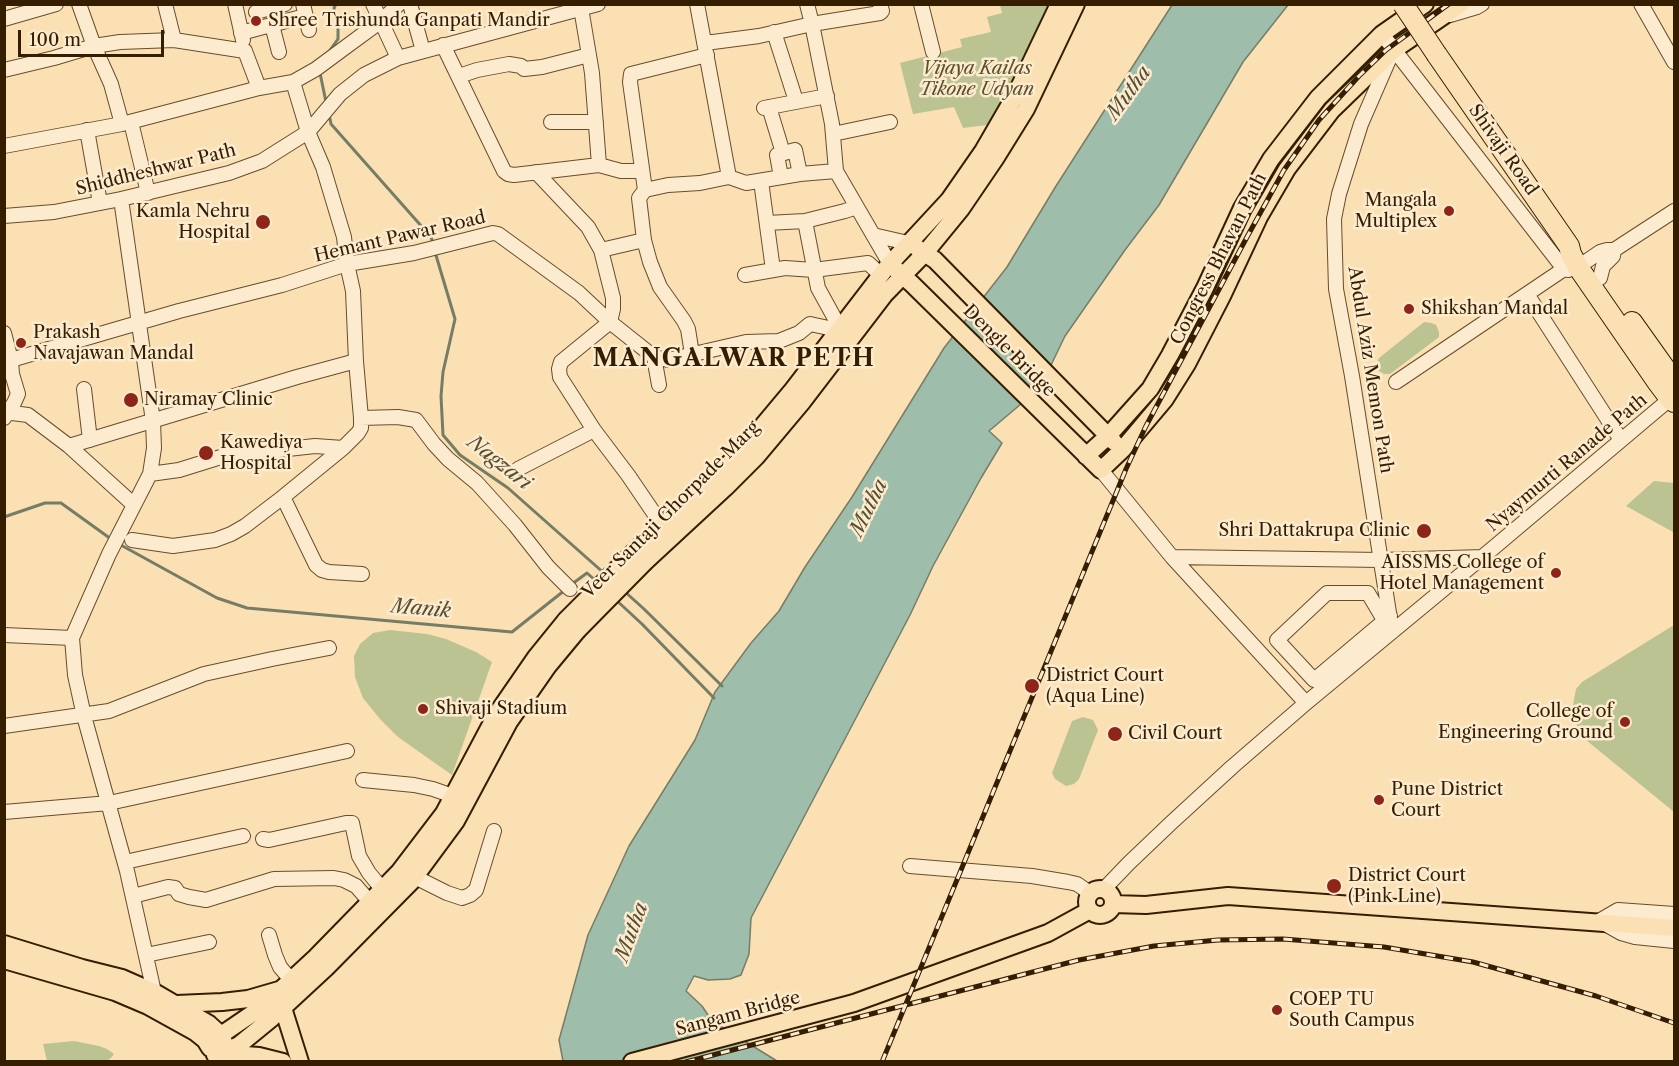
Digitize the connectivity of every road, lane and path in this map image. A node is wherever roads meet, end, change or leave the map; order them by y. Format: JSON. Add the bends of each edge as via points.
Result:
{"nodes":[{"id":1,"x":56,"y":4,"type":"edge"},
{"id":2,"x":79,"y":4,"type":"edge"},
{"id":3,"x":165,"y":4,"type":"edge"},
{"id":4,"x":235,"y":4,"type":"edge"},
{"id":5,"x":285,"y":4,"type":"edge"},
{"id":6,"x":373,"y":4,"type":"edge"},
{"id":7,"x":399,"y":4,"type":"edge"},
{"id":8,"x":410,"y":4,"type":"edge"},
{"id":9,"x":598,"y":4,"type":"edge"},
{"id":10,"x":697,"y":4,"type":"edge"},
{"id":11,"x":807,"y":4,"type":"edge"},
{"id":12,"x":880,"y":4,"type":"edge"},
{"id":13,"x":921,"y":4,"type":"edge"},
{"id":14,"x":1059,"y":4,"type":"edge"},
{"id":15,"x":1076,"y":4,"type":"edge"},
{"id":16,"x":1403,"y":4,"type":"edge"},
{"id":17,"x":1425,"y":4,"type":"edge"},
{"id":18,"x":1461,"y":4,"type":"edge"},
{"id":19,"x":1482,"y":4,"type":"edge"},
{"id":20,"x":1641,"y":4,"type":"edge"},
{"id":21,"x":581,"y":8,"type":"junction"},
{"id":22,"x":304,"y":10,"type":"edge"},
{"id":23,"x":544,"y":11,"type":"edge"},
{"id":24,"x":256,"y":12,"type":"dead end"},
{"id":25,"x":1444,"y":17,"type":"junction"},
{"id":26,"x":4,"y":19,"type":"edge"},
{"id":27,"x":381,"y":21,"type":"junction"},
{"id":28,"x":812,"y":24,"type":"junction"},
{"id":29,"x":272,"y":25,"type":"junction"},
{"id":30,"x":309,"y":30,"type":"dead end"},
{"id":31,"x":774,"y":32,"type":"junction"},
{"id":32,"x":241,"y":33,"type":"junction"},
{"id":33,"x":1382,"y":34,"type":"junction"},
{"id":34,"x":174,"y":40,"type":"junction"},
{"id":35,"x":443,"y":45,"type":"junction"},
{"id":36,"x":94,"y":46,"type":"junction"},
{"id":37,"x":705,"y":48,"type":"junction"},
{"id":38,"x":1394,"y":50,"type":"junction"},
{"id":39,"x":245,"y":51,"type":"junction"},
{"id":40,"x":423,"y":51,"type":"junction"},
{"id":41,"x":279,"y":52,"type":"dead end"},
{"id":42,"x":933,"y":52,"type":"dead end"},
{"id":43,"x":589,"y":55,"type":"junction"},
{"id":44,"x":398,"y":58,"type":"junction"},
{"id":45,"x":1674,"y":62,"type":"edge"},
{"id":46,"x":4,"y":70,"type":"edge"},
{"id":47,"x":459,"y":76,"type":"junction"},
{"id":48,"x":293,"y":82,"type":"junction"},
{"id":49,"x":259,"y":88,"type":"junction"},
{"id":50,"x":827,"y":96,"type":"junction"},
{"id":51,"x":796,"y":101,"type":"junction"},
{"id":52,"x":551,"y":122,"type":"dead end"},
{"id":53,"x":596,"y":122,"type":"junction"},
{"id":54,"x":890,"y":122,"type":"dead end"},
{"id":55,"x":127,"y":123,"type":"junction"},
{"id":56,"x":87,"y":130,"type":"junction"},
{"id":57,"x":310,"y":130,"type":"junction"},
{"id":58,"x":833,"y":134,"type":"junction"},
{"id":59,"x":4,"y":146,"type":"edge"},
{"id":60,"x":783,"y":153,"type":"junction"},
{"id":61,"x":599,"y":165,"type":"junction"},
{"id":62,"x":641,"y":171,"type":"junction"},
{"id":63,"x":836,"y":171,"type":"junction"},
{"id":64,"x":536,"y":172,"type":"junction"},
{"id":65,"x":800,"y":174,"type":"junction"},
{"id":66,"x":729,"y":177,"type":"junction"},
{"id":67,"x":781,"y":177,"type":"junction"},
{"id":68,"x":761,"y":181,"type":"junction"},
{"id":69,"x":645,"y":190,"type":"junction"},
{"id":70,"x":148,"y":193,"type":"junction"},
{"id":71,"x":121,"y":199,"type":"junction"},
{"id":72,"x":100,"y":203,"type":"junction"},
{"id":73,"x":857,"y":207,"type":"junction"},
{"id":74,"x":1674,"y":211,"type":"edge"},
{"id":75,"x":4,"y":216,"type":"edge"},
{"id":76,"x":805,"y":221,"type":"junction"},
{"id":77,"x":767,"y":223,"type":"junction"},
{"id":78,"x":873,"y":235,"type":"junction"},
{"id":79,"x":644,"y":240,"type":"junction"},
{"id":80,"x":908,"y":243,"type":"junction"},
{"id":81,"x":601,"y":250,"type":"junction"},
{"id":82,"x":930,"y":256,"type":"junction"},
{"id":83,"x":1588,"y":260,"type":"junction"},
{"id":84,"x":347,"y":264,"type":"junction"},
{"id":85,"x":773,"y":270,"type":"junction"},
{"id":86,"x":813,"y":270,"type":"junction"},
{"id":87,"x":745,"y":274,"type":"dead end"},
{"id":88,"x":897,"y":274,"type":"junction"},
{"id":89,"x":1600,"y":278,"type":"junction"},
{"id":90,"x":1527,"y":294,"type":"junction"},
{"id":91,"x":610,"y":322,"type":"junction"},
{"id":92,"x":139,"y":323,"type":"junction"},
{"id":93,"x":839,"y":329,"type":"junction"},
{"id":94,"x":4,"y":333,"type":"edge"},
{"id":95,"x":692,"y":354,"type":"junction"},
{"id":96,"x":654,"y":357,"type":"junction"},
{"id":97,"x":356,"y":361,"type":"junction"},
{"id":98,"x":8,"y":370,"type":"edge"},
{"id":99,"x":1396,"y":382,"type":"dead end"},
{"id":100,"x":659,"y":385,"type":"dead end"},
{"id":101,"x":84,"y":388,"type":"dead end"},
{"id":102,"x":1674,"y":390,"type":"edge"},
{"id":103,"x":6,"y":414,"type":"edge"},
{"id":104,"x":361,"y":418,"type":"junction"},
{"id":105,"x":153,"y":421,"type":"junction"},
{"id":106,"x":594,"y":430,"type":"junction"},
{"id":107,"x":1108,"y":436,"type":"junction"},
{"id":108,"x":90,"y":440,"type":"junction"},
{"id":109,"x":1621,"y":440,"type":"junction"},
{"id":110,"x":69,"y":446,"type":"junction"},
{"id":111,"x":343,"y":448,"type":"junction"},
{"id":112,"x":1081,"y":450,"type":"junction"},
{"id":113,"x":1122,"y":450,"type":"junction"},
{"id":114,"x":518,"y":469,"type":"dead end"},
{"id":115,"x":1101,"y":470,"type":"junction"},
{"id":116,"x":150,"y":474,"type":"junction"},
{"id":117,"x":283,"y":496,"type":"junction"},
{"id":118,"x":134,"y":505,"type":"junction"},
{"id":119,"x":662,"y":525,"type":"junction"},
{"id":120,"x":132,"y":540,"type":"dead end"},
{"id":121,"x":654,"y":543,"type":"junction"},
{"id":122,"x":1172,"y":557,"type":"junction"},
{"id":123,"x":1483,"y":557,"type":"junction"},
{"id":124,"x":1382,"y":560,"type":"junction"},
{"id":125,"x":362,"y":574,"type":"dead end"},
{"id":126,"x":567,"y":586,"type":"dead end"},
{"id":127,"x":1387,"y":618,"type":"junction"},
{"id":128,"x":1392,"y":632,"type":"junction"},
{"id":129,"x":4,"y":635,"type":"edge"},
{"id":130,"x":72,"y":638,"type":"junction"},
{"id":131,"x":329,"y":648,"type":"dead end"},
{"id":132,"x":524,"y":688,"type":"junction"},
{"id":133,"x":1305,"y":703,"type":"junction"},
{"id":134,"x":84,"y":716,"type":"junction"},
{"id":135,"x":4,"y":726,"type":"edge"},
{"id":136,"x":347,"y":751,"type":"dead end"},
{"id":137,"x":363,"y":780,"type":"dead end"},
{"id":138,"x":453,"y":796,"type":"junction"},
{"id":139,"x":109,"y":803,"type":"junction"},
{"id":140,"x":4,"y":812,"type":"edge"},
{"id":141,"x":494,"y":831,"type":"dead end"},
{"id":142,"x":243,"y":836,"type":"dead end"},
{"id":143,"x":263,"y":839,"type":"dead end"},
{"id":144,"x":124,"y":862,"type":"junction"},
{"id":145,"x":910,"y":866,"type":"dead end"},
{"id":146,"x":415,"y":877,"type":"junction"},
{"id":147,"x":383,"y":890,"type":"junction"},
{"id":148,"x":1097,"y":891,"type":"junction"},
{"id":149,"x":134,"y":896,"type":"junction"},
{"id":150,"x":370,"y":902,"type":"junction"},
{"id":151,"x":1113,"y":904,"type":"junction"},
{"id":152,"x":1090,"y":910,"type":"junction"},
{"id":153,"x":1674,"y":914,"type":"edge"},
{"id":154,"x":1599,"y":921,"type":"junction"},
{"id":155,"x":1674,"y":928,"type":"edge"},
{"id":156,"x":269,"y":934,"type":"dead end"},
{"id":157,"x":1674,"y":941,"type":"edge"},
{"id":158,"x":209,"y":942,"type":"dead end"},
{"id":159,"x":4,"y":944,"type":"edge"},
{"id":160,"x":146,"y":955,"type":"junction"},
{"id":161,"x":4,"y":960,"type":"edge"},
{"id":162,"x":287,"y":985,"type":"junction"},
{"id":163,"x":154,"y":992,"type":"junction"},
{"id":164,"x":175,"y":1004,"type":"junction"},
{"id":165,"x":283,"y":1008,"type":"junction"},
{"id":166,"x":225,"y":1053,"type":"edge"},
{"id":167,"x":279,"y":1061,"type":"edge"},
{"id":168,"x":255,"y":1062,"type":"edge"},
{"id":169,"x":300,"y":1062,"type":"edge"},
{"id":170,"x":632,"y":1062,"type":"edge"}],
"edges":[{"from":1,"to":26,"type":"street"},
{"from":2,"to":36,"type":"street"},
{"from":3,"to":34,"type":"street"},
{"from":4,"to":32,"type":"street"},
{"from":5,"to":24,"type":"street"},
{"from":6,"to":27,"type":"street"},
{"from":7,"to":27,"type":"street"},
{"from":8,"to":40,"type":"street"},
{"from":9,"to":21,"type":"street","name":"Shiddheshwar Path"},
{"from":10,"to":37,"type":"street"},
{"from":11,"to":28,"type":"street"},
{"from":12,"to":28,"type":"street","via":[[880,13]]},
{"from":13,"to":42,"type":"street"},
{"from":14,"to":80,"type":"main road","name":"Veer Santaji Ghorpade Marg","via":[[1016,94],[983,151],[949,200]]},
{"from":15,"to":82,"type":"main road","name":"Veer Santaji Ghorpade Marg","via":[[1026,109]]},
{"from":16,"to":83,"type":"highway","name":"Shivaji Road","bridge":true,"via":[[1569,246]]},
{"from":17,"to":33,"type":"main road","name":"Congress Bhavan Path"},
{"from":18,"to":25,"type":"main road","name":"Congress Bhavan Path"},
{"from":19,"to":25,"type":"street"},
{"from":20,"to":45,"type":"street"},
{"from":21,"to":23,"type":"street","name":"Shiddheshwar Path"},
{"from":21,"to":43,"type":"street"},
{"from":22,"to":29,"type":"street"},
{"from":22,"to":30,"type":"street"},
{"from":23,"to":35,"type":"street","name":"Shiddheshwar Path"},
{"from":25,"to":38,"type":"main road","name":"Congress Bhavan Path"},
{"from":27,"to":44,"type":"street"},
{"from":27,"to":48,"type":"street"},
{"from":28,"to":31,"type":"street"},
{"from":28,"to":50,"type":"street"},
{"from":29,"to":32,"type":"street"},
{"from":29,"to":41,"type":"street"},
{"from":31,"to":37,"type":"street","via":[[712,42]]},
{"from":31,"to":51,"type":"street"},
{"from":32,"to":39,"type":"street"},
{"from":33,"to":38,"type":"street"},
{"from":33,"to":107,"type":"main road","name":"Congress Bhavan Path","via":[[1318,98],[1271,159],[1150,389]]},
{"from":34,"to":36,"type":"street"},
{"from":34,"to":39,"type":"street"},
{"from":35,"to":40,"type":"street","name":"Shiddheshwar Path"},
{"from":35,"to":47,"type":"street"},
{"from":36,"to":46,"type":"street"},
{"from":36,"to":55,"type":"street"},
{"from":37,"to":62,"type":"street","via":[[631,74]]},
{"from":37,"to":66,"type":"street"},
{"from":38,"to":83,"type":"street"},
{"from":38,"to":113,"type":"main road","name":"Congress Bhavan Path","via":[[1332,110],[1287,169],[1259,217],[1187,364],[1165,399]]},
{"from":38,"to":124,"type":"street","name":"Abdul Aziz Memon Path","via":[[1361,124],[1334,219],[1336,289]]},
{"from":39,"to":49,"type":"street"},
{"from":40,"to":44,"type":"street","name":"Shiddheshwar Path"},
{"from":43,"to":47,"type":"street","via":[[542,67],[524,69],[509,64]]},
{"from":43,"to":53,"type":"street"},
{"from":44,"to":57,"type":"street","name":"Shiddheshwar Path","via":[[364,75],[340,93]]},
{"from":47,"to":64,"type":"street","via":[[504,171],[514,175]]},
{"from":48,"to":49,"type":"street"},
{"from":48,"to":57,"type":"street"},
{"from":49,"to":55,"type":"street"},
{"from":50,"to":51,"type":"street"},
{"from":50,"to":58,"type":"street"},
{"from":51,"to":60,"type":"street","via":[[767,107]]},
{"from":52,"to":53,"type":"street"},
{"from":53,"to":61,"type":"street"},
{"from":54,"to":58,"type":"street"},
{"from":55,"to":56,"type":"street"},
{"from":55,"to":70,"type":"street"},
{"from":56,"to":59,"type":"street"},
{"from":56,"to":72,"type":"street"},
{"from":57,"to":70,"type":"street","name":"Shiddheshwar Path","via":[[262,161]]},
{"from":57,"to":84,"type":"street","via":[[345,237]]},
{"from":58,"to":63,"type":"street"},
{"from":60,"to":65,"type":"street","via":[[795,150]]},
{"from":60,"to":67,"type":"street","via":[[777,155]]},
{"from":61,"to":62,"type":"street"},
{"from":61,"to":64,"type":"street"},
{"from":62,"to":69,"type":"street"},
{"from":63,"to":65,"type":"street"},
{"from":63,"to":73,"type":"street"},
{"from":64,"to":81,"type":"street","via":[[588,227]]},
{"from":65,"to":67,"type":"street"},
{"from":66,"to":68,"type":"street","via":[[746,183]]},
{"from":66,"to":69,"type":"street"},
{"from":67,"to":68,"type":"street"},
{"from":68,"to":77,"type":"street"},
{"from":69,"to":79,"type":"street","via":[[639,198]]},
{"from":70,"to":71,"type":"street","name":"Shiddheshwar Path"},
{"from":71,"to":72,"type":"street","name":"Shiddheshwar Path"},
{"from":71,"to":92,"type":"street"},
{"from":72,"to":75,"type":"street","name":"Shiddheshwar Path"},
{"from":73,"to":76,"type":"street"},
{"from":73,"to":78,"type":"street"},
{"from":74,"to":83,"type":"street"},
{"from":76,"to":77,"type":"street"},
{"from":76,"to":86,"type":"street"},
{"from":77,"to":85,"type":"street"},
{"from":78,"to":80,"type":"street"},
{"from":78,"to":88,"type":"street"},
{"from":79,"to":81,"type":"street"},
{"from":79,"to":95,"type":"street","via":[[660,287],[688,329]]},
{"from":80,"to":82,"type":"main road"},
{"from":80,"to":88,"type":"main road","name":"Veer Santaji Ghorpade Marg"},
{"from":81,"to":91,"type":"street","via":[[613,298]]},
{"from":82,"to":88,"type":"main road","name":"Veer Santaji Ghorpade Marg"},
{"from":82,"to":107,"type":"main road"},
{"from":83,"to":89,"type":"highway","name":"Shivaji Road"},
{"from":83,"to":89,"type":"street","via":[[1613,256]]},
{"from":83,"to":90,"type":"street"},
{"from":83,"to":102,"type":"highway","name":"Shivaji Road"},
{"from":84,"to":91,"type":"street","name":"Hemant Pawar Road","via":[[498,234],[579,293]]},
{"from":84,"to":92,"type":"street","name":"Hemant Pawar Road"},
{"from":84,"to":97,"type":"street","via":[[353,291]]},
{"from":85,"to":86,"type":"street"},
{"from":85,"to":87,"type":"street"},
{"from":86,"to":88,"type":"street","via":[[867,263]]},
{"from":86,"to":93,"type":"street"},
{"from":88,"to":93,"type":"main road","name":"Veer Santaji Ghorpade Marg"},
{"from":88,"to":112,"type":"main road","name":"Dengle Bridge"},
{"from":88,"to":121,"type":"main road","name":"Veer Santaji Ghorpade Marg","via":[[756,457],[725,488]]},
{"from":89,"to":102,"type":"highway","name":"Shivaji Road"},
{"from":90,"to":99,"type":"street"},
{"from":90,"to":109,"type":"street"},
{"from":91,"to":96,"type":"street","name":"Hemant Pawar Road"},
{"from":91,"to":106,"type":"street","via":[[561,362],[559,369],[564,384]]},
{"from":92,"to":98,"type":"street","name":"Hemant Pawar Road"},
{"from":92,"to":105,"type":"street"},
{"from":93,"to":95,"type":"street","via":[[810,324],[779,341],[746,342]]},
{"from":93,"to":119,"type":"main road","name":"Veer Santaji Ghorpade Marg","via":[[745,447]]},
{"from":94,"to":98,"type":"street"},
{"from":95,"to":96,"type":"street","via":[[668,360]]},
{"from":96,"to":100,"type":"street"},
{"from":97,"to":104,"type":"street"},
{"from":97,"to":105,"type":"street"},
{"from":98,"to":103,"type":"street","via":[[18,394]]},
{"from":101,"to":108,"type":"street"},
{"from":102,"to":109,"type":"street","name":"Nyaymurti Ranade Path"},
{"from":103,"to":110,"type":"street","via":[[28,415]]},
{"from":104,"to":111,"type":"street","via":[[361,428]]},
{"from":104,"to":126,"type":"street","via":[[416,420]]},
{"from":105,"to":108,"type":"street"},
{"from":105,"to":116,"type":"street"},
{"from":106,"to":114,"type":"street"},
{"from":106,"to":119,"type":"street"},
{"from":107,"to":112,"type":"main road","name":"Congress Bhavan Path"},
{"from":107,"to":113,"type":"main road"},
{"from":108,"to":110,"type":"street"},
{"from":109,"to":123,"type":"street","name":"Nyaymurti Ranade Path"},
{"from":110,"to":118,"type":"street"},
{"from":111,"to":116,"type":"street","via":[[315,446],[224,456]]},
{"from":111,"to":117,"type":"street"},
{"from":112,"to":115,"type":"main road","name":"Dengle Bridge"},
{"from":113,"to":115,"type":"main road","name":"Congress Bhavan Path"},
{"from":115,"to":122,"type":"street"},
{"from":116,"to":118,"type":"street"},
{"from":117,"to":120,"type":"street","via":[[245,526],[215,540],[173,546]]},
{"from":117,"to":125,"type":"street","via":[[316,565],[330,572]]},
{"from":118,"to":130,"type":"street"},
{"from":119,"to":121,"type":"main road","name":"Veer Santaji Ghorpade Marg"},
{"from":121,"to":132,"type":"main road","name":"Veer Santaji Ghorpade Marg","bridge":true,"via":[[571,625],[548,666]]},
{"from":122,"to":124,"type":"street"},
{"from":122,"to":133,"type":"street"},
{"from":123,"to":124,"type":"street"},
{"from":123,"to":128,"type":"street","name":"Nyaymurti Ranade Path"},
{"from":124,"to":127,"type":"street","name":"Abdul Aziz Memon Path"},
{"from":127,"to":127,"type":"street","via":[[1314,680],[1277,640],[1327,593],[1368,593]]},
{"from":127,"to":128,"type":"street","name":"Abdul Aziz Memon Path"},
{"from":128,"to":133,"type":"street","name":"Nyaymurti Ranade Path"},
{"from":129,"to":130,"type":"street"},
{"from":130,"to":134,"type":"street"},
{"from":131,"to":134,"type":"street","via":[[204,674],[119,708]]},
{"from":132,"to":138,"type":"main road","via":[[496,715]]},
{"from":132,"to":146,"type":"main road","via":[[473,792]]},
{"from":133,"to":148,"type":"street","name":"Nyaymurti Ranade Path"},
{"from":134,"to":135,"type":"street"},
{"from":134,"to":139,"type":"street"},
{"from":136,"to":139,"type":"street"},
{"from":137,"to":138,"type":"street","via":[[414,785]]},
{"from":138,"to":147,"type":"main road"},
{"from":139,"to":140,"type":"street"},
{"from":139,"to":144,"type":"street"},
{"from":141,"to":146,"type":"street","via":[[476,890],[470,895],[462,898]]},
{"from":142,"to":144,"type":"street"},
{"from":143,"to":147,"type":"street","via":[[352,824],[359,856]]},
{"from":144,"to":149,"type":"street"},
{"from":145,"to":148,"type":"street","via":[[1032,876]]},
{"from":146,"to":165,"type":"main road"},
{"from":147,"to":150,"type":"main road"},
{"from":148,"to":151,"type":"main road","via":[[1113,897]]},
{"from":148,"to":152,"type":"main road","via":[[1087,900]]},
{"from":149,"to":150,"type":"street","via":[[168,887],[179,894],[206,900],[274,879],[334,878],[356,886]]},
{"from":149,"to":160,"type":"street"},
{"from":150,"to":162,"type":"main road"},
{"from":151,"to":152,"type":"main road","via":[[1103,915]]},
{"from":151,"to":154,"type":"main road","via":[[1146,905],[1228,896]]},
{"from":152,"to":170,"type":"main road","name":"Sangam Bridge","via":[[1048,933],[854,1004]]},
{"from":153,"to":154,"type":"street","via":[[1618,910]]},
{"from":154,"to":155,"type":"main road"},
{"from":154,"to":157,"type":"street","via":[[1635,937]]},
{"from":156,"to":162,"type":"street"},
{"from":158,"to":160,"type":"street"},
{"from":159,"to":163,"type":"main road","via":[[122,978]]},
{"from":160,"to":163,"type":"street"},
{"from":161,"to":166,"type":"main road","via":[[148,1005]]},
{"from":162,"to":164,"type":"main road","via":[[248,999]]},
{"from":162,"to":166,"type":"main road","via":[[262,1007]]},
{"from":163,"to":164,"type":"main road"},
{"from":164,"to":166,"type":"main road","via":[[204,1020]]},
{"from":165,"to":166,"type":"main road"},
{"from":165,"to":169,"type":"main road"},
{"from":166,"to":167,"type":"main road"},
{"from":167,"to":168,"type":"main road"}]}
